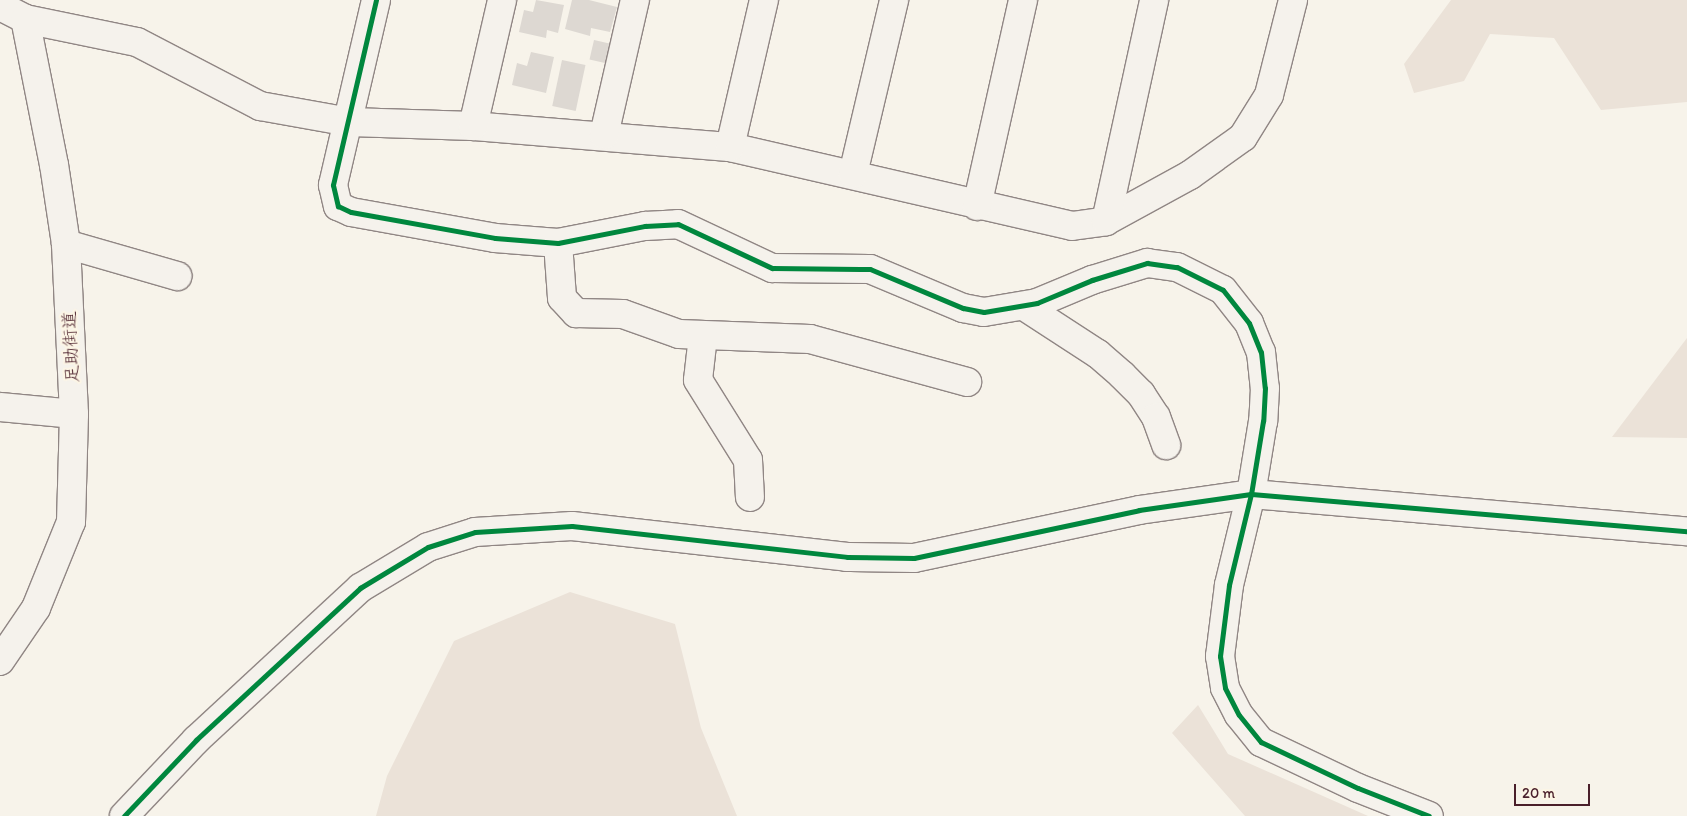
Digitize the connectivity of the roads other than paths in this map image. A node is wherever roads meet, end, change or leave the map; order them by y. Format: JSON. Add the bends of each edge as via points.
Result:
{"nodes":[{"id":1,"x":376,"y":0,"type":"edge"},
{"id":2,"x":502,"y":0,"type":"edge"},
{"id":3,"x":635,"y":0,"type":"edge"},
{"id":4,"x":764,"y":0,"type":"edge"},
{"id":5,"x":894,"y":0,"type":"edge"},
{"id":6,"x":1023,"y":0,"type":"edge"},
{"id":7,"x":1154,"y":0,"type":"edge"},
{"id":8,"x":1293,"y":0,"type":"edge"},
{"id":9,"x":0,"y":6,"type":"edge"},
{"id":10,"x":25,"y":19,"type":"junction"},
{"id":11,"x":350,"y":122,"type":"junction"},
{"id":12,"x":473,"y":126,"type":"junction"},
{"id":13,"x":604,"y":135,"type":"junction"},
{"id":14,"x":730,"y":147,"type":"junction"},
{"id":15,"x":852,"y":174,"type":"junction"},
{"id":16,"x":977,"y":206,"type":"junction"},
{"id":17,"x":1106,"y":221,"type":"junction"},
{"id":18,"x":558,"y":243,"type":"junction"},
{"id":19,"x":66,"y":244,"type":"junction"},
{"id":20,"x":177,"y":276,"type":"dead end"},
{"id":21,"x":1024,"y":306,"type":"junction"},
{"id":22,"x":703,"y":336,"type":"junction"},
{"id":23,"x":967,"y":382,"type":"dead end"},
{"id":24,"x":0,"y":407,"type":"edge"},
{"id":25,"x":74,"y":414,"type":"junction"},
{"id":26,"x":1166,"y":444,"type":"dead end"},
{"id":27,"x":1251,"y":494,"type":"junction"},
{"id":28,"x":750,"y":497,"type":"dead end"},
{"id":29,"x":1687,"y":531,"type":"edge"},
{"id":30,"x":0,"y":661,"type":"edge"},
{"id":31,"x":124,"y":816,"type":"edge"},
{"id":32,"x":1429,"y":816,"type":"edge"}],
"edges":[{"from":1,"to":11,"type":"street"},
{"from":2,"to":12,"type":"street"},
{"from":3,"to":13,"type":"street"},
{"from":4,"to":14,"type":"street"},
{"from":5,"to":15,"type":"street"},
{"from":6,"to":16,"type":"street"},
{"from":7,"to":17,"type":"street"},
{"from":8,"to":17,"type":"street","via":[[1269,95],[1244,138],[1190,175]]},
{"from":9,"to":10,"type":"street"},
{"from":10,"to":11,"type":"street","via":[[137,42],[260,106]]},
{"from":10,"to":19,"type":"street","name":"足助街道"},
{"from":11,"to":12,"type":"street"},
{"from":11,"to":18,"type":"street","via":[[333,185],[338,206],[372,219],[496,238]]},
{"from":12,"to":13,"type":"street"},
{"from":13,"to":14,"type":"street"},
{"from":14,"to":15,"type":"street"},
{"from":15,"to":16,"type":"street"},
{"from":16,"to":17,"type":"street","via":[[1072,226]]},
{"from":18,"to":21,"type":"street","via":[[645,226],[678,224],[772,268],[847,266],[870,269],[963,308],[984,312]]},
{"from":18,"to":22,"type":"street","via":[[562,298],[576,313],[624,314],[679,334]]},
{"from":19,"to":20,"type":"street"},
{"from":19,"to":25,"type":"street","name":"足助街道"},
{"from":21,"to":26,"type":"street","via":[[1098,354],[1122,375],[1141,394],[1156,417]]},
{"from":21,"to":27,"type":"street","via":[[1092,280],[1147,264],[1177,267],[1223,290],[1242,312],[1261,352],[1265,388],[1263,421]]},
{"from":22,"to":23,"type":"street","via":[[810,339]]},
{"from":22,"to":28,"type":"street","via":[[698,380],[748,460]]},
{"from":24,"to":25,"type":"street"},
{"from":25,"to":30,"type":"street","name":"足助街道","via":[[71,522],[36,608]]},
{"from":27,"to":29,"type":"street"},
{"from":27,"to":31,"type":"street","via":[[1139,510],[914,558],[847,556],[572,526],[475,532],[428,547],[360,588],[196,740]]},
{"from":27,"to":32,"type":"street","via":[[1229,585],[1220,656],[1225,688],[1239,715],[1262,742],[1350,784]]}]}
